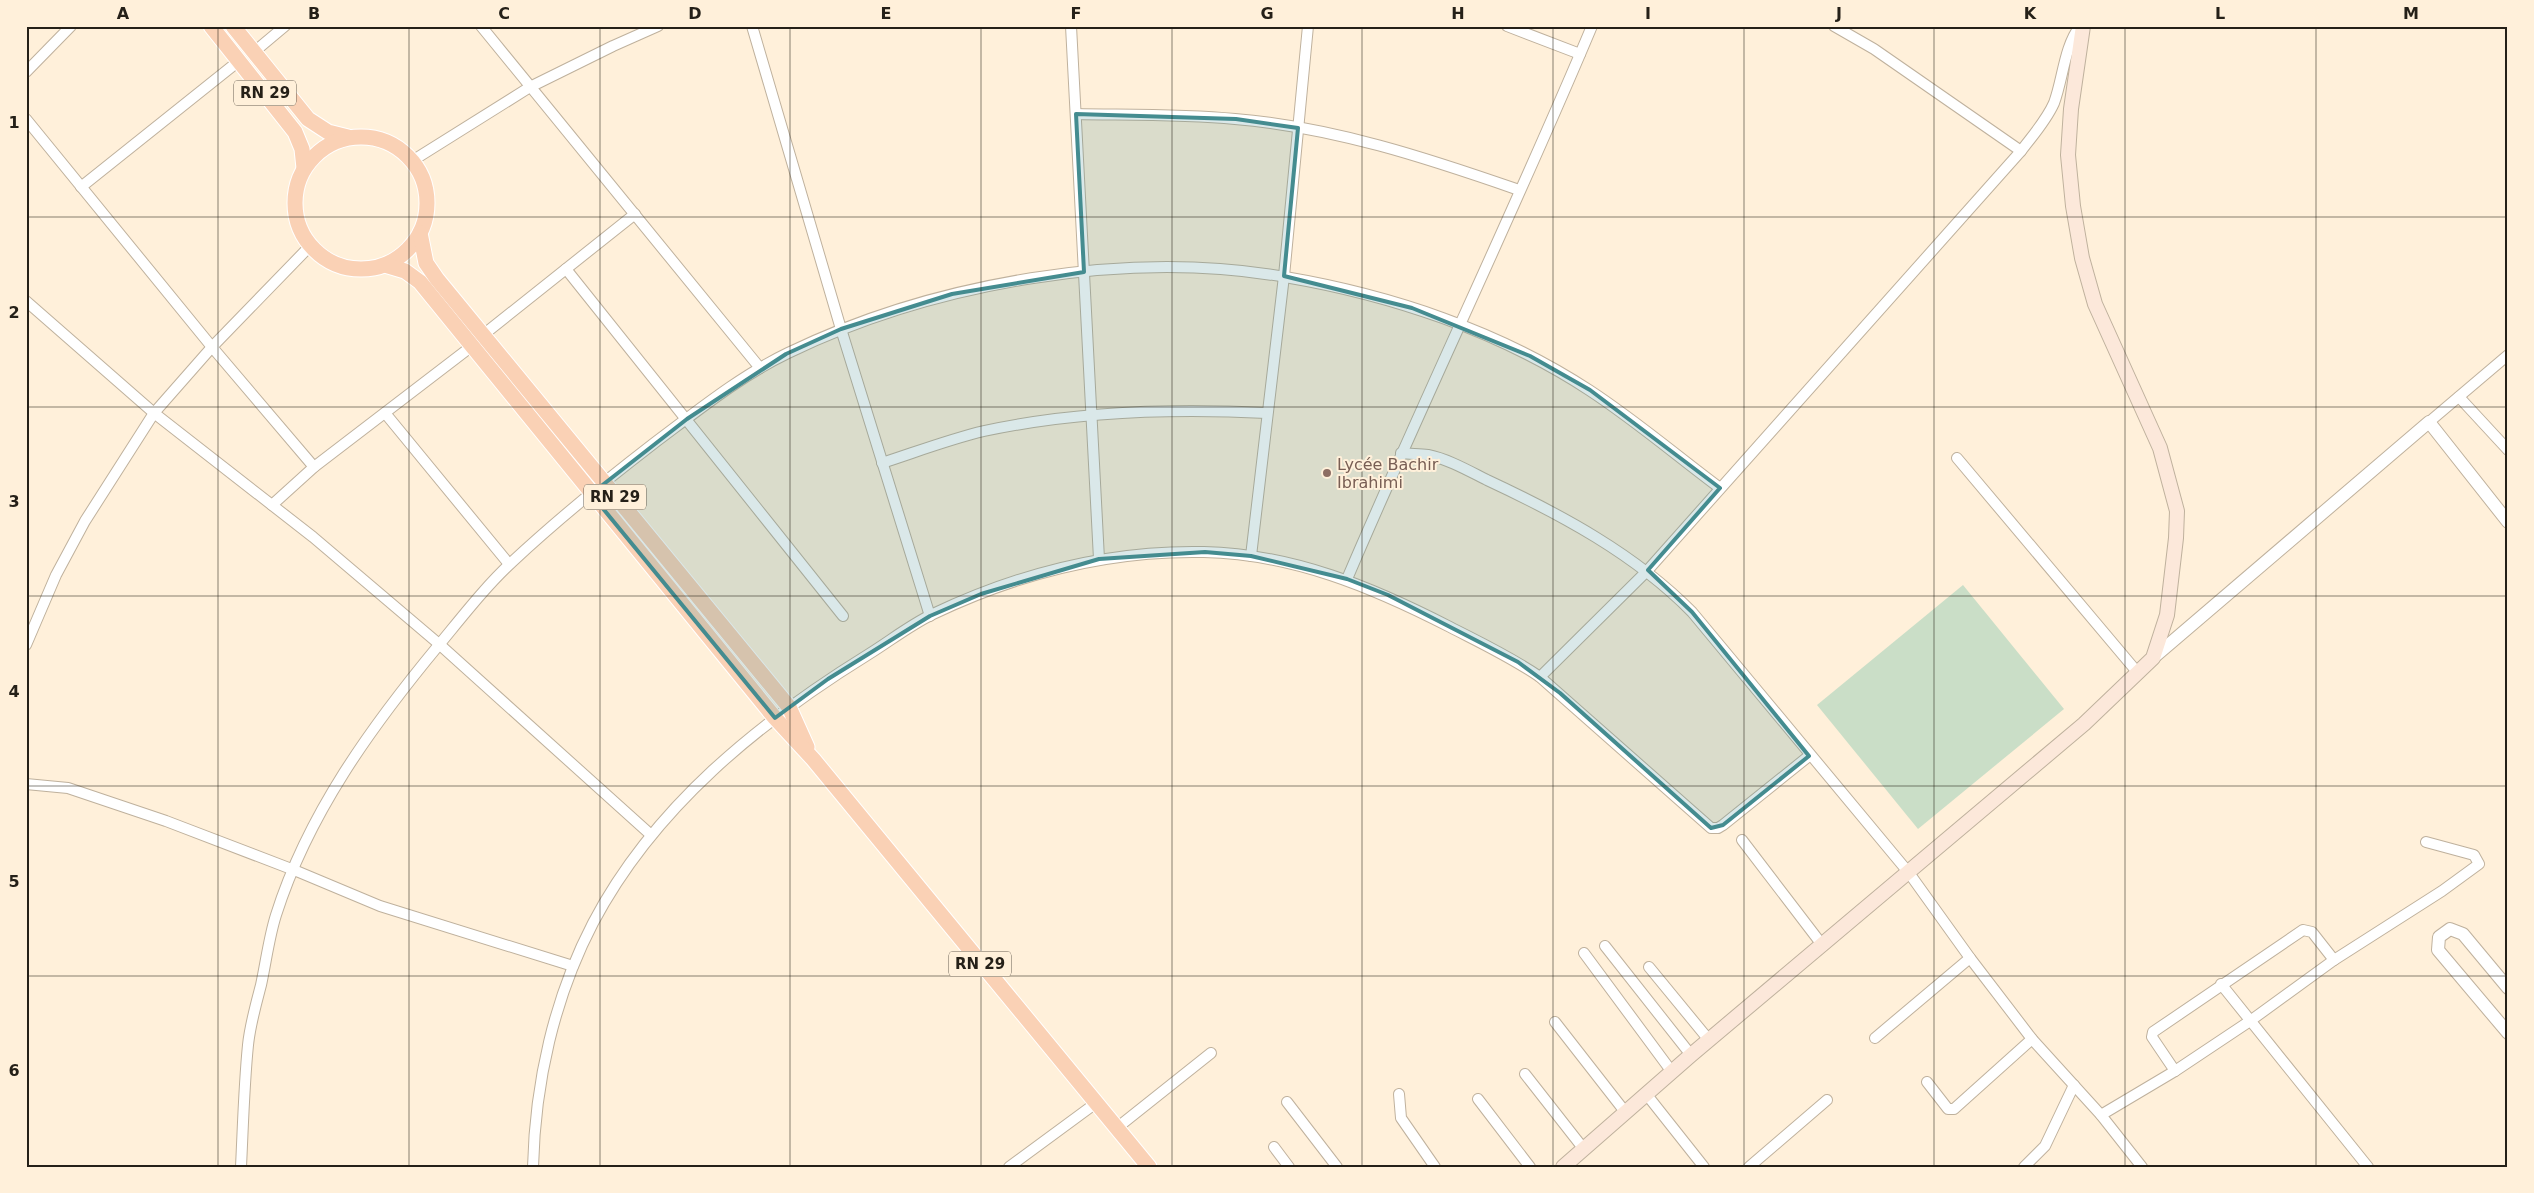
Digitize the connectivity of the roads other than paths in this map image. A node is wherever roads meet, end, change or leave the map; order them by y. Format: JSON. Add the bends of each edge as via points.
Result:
{"nodes":[{"id":1,"x":71,"y":26,"type":"edge"},
{"id":2,"x":211,"y":26,"type":"edge"},
{"id":3,"x":233,"y":26,"type":"edge"},
{"id":4,"x":286,"y":26,"type":"edge"},
{"id":5,"x":481,"y":26,"type":"edge"},
{"id":6,"x":658,"y":26,"type":"edge"},
{"id":7,"x":752,"y":26,"type":"edge"},
{"id":8,"x":1071,"y":26,"type":"edge"},
{"id":9,"x":1308,"y":26,"type":"edge"},
{"id":10,"x":1507,"y":26,"type":"edge"},
{"id":11,"x":1592,"y":26,"type":"edge"},
{"id":12,"x":1834,"y":26,"type":"edge"},
{"id":13,"x":2081,"y":26,"type":"edge"},
{"id":14,"x":254,"y":52,"type":"junction"},
{"id":15,"x":1580,"y":54,"type":"junction"},
{"id":16,"x":240,"y":60,"type":"junction"},
{"id":17,"x":26,"y":72,"type":"edge"},
{"id":18,"x":530,"y":88,"type":"junction"},
{"id":19,"x":1076,"y":114,"type":"junction"},
{"id":20,"x":26,"y":119,"type":"edge"},
{"id":21,"x":1298,"y":128,"type":"junction"},
{"id":22,"x":352,"y":137,"type":"junction"},
{"id":23,"x":2021,"y":150,"type":"junction"},
{"id":24,"x":412,"y":161,"type":"junction"},
{"id":25,"x":304,"y":168,"type":"junction"},
{"id":26,"x":81,"y":187,"type":"junction"},
{"id":27,"x":1519,"y":190,"type":"junction"},
{"id":28,"x":635,"y":214,"type":"junction"},
{"id":29,"x":420,"y":233,"type":"junction"},
{"id":30,"x":310,"y":246,"type":"junction"},
{"id":31,"x":385,"y":265,"type":"junction"},
{"id":32,"x":566,"y":269,"type":"junction"},
{"id":33,"x":1084,"y":272,"type":"junction"},
{"id":34,"x":1284,"y":276,"type":"junction"},
{"id":35,"x":26,"y":301,"type":"edge"},
{"id":36,"x":1461,"y":325,"type":"junction"},
{"id":37,"x":841,"y":329,"type":"junction"},
{"id":38,"x":483,"y":335,"type":"junction"},
{"id":39,"x":472,"y":346,"type":"junction"},
{"id":40,"x":212,"y":347,"type":"junction"},
{"id":41,"x":2508,"y":355,"type":"edge"},
{"id":42,"x":760,"y":368,"type":"junction"},
{"id":43,"x":2459,"y":397,"type":"junction"},
{"id":44,"x":154,"y":413,"type":"junction"},
{"id":45,"x":385,"y":413,"type":"junction"},
{"id":46,"x":1267,"y":413,"type":"junction"},
{"id":47,"x":1092,"y":414,"type":"junction"},
{"id":48,"x":686,"y":419,"type":"junction"},
{"id":49,"x":2428,"y":422,"type":"junction"},
{"id":50,"x":2508,"y":450,"type":"edge"},
{"id":51,"x":1401,"y":453,"type":"junction"},
{"id":52,"x":1956,"y":458,"type":"dead end"},
{"id":53,"x":882,"y":463,"type":"junction"},
{"id":54,"x":314,"y":467,"type":"junction"},
{"id":55,"x":603,"y":482,"type":"junction"},
{"id":56,"x":1720,"y":488,"type":"junction"},
{"id":57,"x":591,"y":494,"type":"junction"},
{"id":58,"x":272,"y":505,"type":"junction"},
{"id":59,"x":2508,"y":522,"type":"edge"},
{"id":60,"x":1252,"y":556,"type":"junction"},
{"id":61,"x":1099,"y":559,"type":"junction"},
{"id":62,"x":509,"y":564,"type":"junction"},
{"id":63,"x":1647,"y":571,"type":"junction"},
{"id":64,"x":1347,"y":579,"type":"junction"},
{"id":65,"x":843,"y":616,"type":"dead end"},
{"id":66,"x":930,"y":616,"type":"junction"},
{"id":67,"x":439,"y":644,"type":"junction"},
{"id":68,"x":26,"y":646,"type":"edge"},
{"id":69,"x":2153,"y":658,"type":"junction"},
{"id":70,"x":2138,"y":673,"type":"junction"},
{"id":71,"x":1540,"y":677,"type":"junction"},
{"id":72,"x":789,"y":707,"type":"junction"},
{"id":73,"x":775,"y":718,"type":"junction"},
{"id":74,"x":1810,"y":756,"type":"junction"},
{"id":75,"x":813,"y":759,"type":"junction"},
{"id":76,"x":26,"y":784,"type":"edge"},
{"id":77,"x":650,"y":834,"type":"junction"},
{"id":78,"x":1742,"y":840,"type":"dead end"},
{"id":79,"x":2426,"y":842,"type":"dead end"},
{"id":80,"x":294,"y":870,"type":"junction"},
{"id":81,"x":1909,"y":873,"type":"junction"},
{"id":82,"x":1605,"y":946,"type":"dead end"},
{"id":83,"x":1823,"y":946,"type":"junction"},
{"id":84,"x":1584,"y":953,"type":"dead end"},
{"id":85,"x":1970,"y":958,"type":"junction"},
{"id":86,"x":2334,"y":960,"type":"junction"},
{"id":87,"x":573,"y":966,"type":"junction"},
{"id":88,"x":1649,"y":968,"type":"dead end"},
{"id":89,"x":2220,"y":984,"type":"junction"},
{"id":90,"x":2508,"y":988,"type":"edge"},
{"id":91,"x":2250,"y":1021,"type":"junction"},
{"id":92,"x":1555,"y":1022,"type":"dead end"},
{"id":93,"x":2506,"y":1028,"type":"edge"},
{"id":94,"x":1876,"y":1038,"type":"dead end"},
{"id":95,"x":2032,"y":1039,"type":"junction"},
{"id":96,"x":1709,"y":1040,"type":"junction"},
{"id":97,"x":1211,"y":1053,"type":"dead end"},
{"id":98,"x":1691,"y":1054,"type":"junction"},
{"id":99,"x":2175,"y":1071,"type":"junction"},
{"id":100,"x":1672,"y":1072,"type":"junction"},
{"id":101,"x":1525,"y":1074,"type":"dead end"},
{"id":102,"x":1927,"y":1082,"type":"dead end"},
{"id":103,"x":2074,"y":1085,"type":"junction"},
{"id":104,"x":1399,"y":1094,"type":"dead end"},
{"id":105,"x":1646,"y":1095,"type":"junction"},
{"id":106,"x":1478,"y":1098,"type":"dead end"},
{"id":107,"x":1827,"y":1100,"type":"dead end"},
{"id":108,"x":1287,"y":1102,"type":"dead end"},
{"id":109,"x":1096,"y":1103,"type":"junction"},
{"id":110,"x":1626,"y":1113,"type":"junction"},
{"id":111,"x":2101,"y":1115,"type":"junction"},
{"id":112,"x":1118,"y":1127,"type":"junction"},
{"id":113,"x":1274,"y":1147,"type":"dead end"},
{"id":114,"x":1583,"y":1148,"type":"junction"},
{"id":115,"x":1571,"y":1164,"type":"edge"},
{"id":116,"x":241,"y":1167,"type":"edge"},
{"id":117,"x":533,"y":1167,"type":"edge"},
{"id":118,"x":1009,"y":1167,"type":"edge"},
{"id":119,"x":1149,"y":1167,"type":"edge"},
{"id":120,"x":1288,"y":1167,"type":"edge"},
{"id":121,"x":1338,"y":1167,"type":"edge"},
{"id":122,"x":1435,"y":1167,"type":"edge"},
{"id":123,"x":1530,"y":1167,"type":"edge"},
{"id":124,"x":1704,"y":1167,"type":"edge"},
{"id":125,"x":1749,"y":1167,"type":"edge"},
{"id":126,"x":2024,"y":1167,"type":"edge"},
{"id":127,"x":2142,"y":1167,"type":"edge"},
{"id":128,"x":2368,"y":1167,"type":"edge"}],
"edges":[{"from":1,"to":17,"type":"street"},
{"from":2,"to":16,"type":"main road","number":"RN 29"},
{"from":3,"to":14,"type":"main road","number":"RN 29"},
{"from":4,"to":14,"type":"street"},
{"from":5,"to":18,"type":"street"},
{"from":6,"to":18,"type":"street"},
{"from":7,"to":37,"type":"street"},
{"from":8,"to":19,"type":"street"},
{"from":9,"to":21,"type":"street"},
{"from":10,"to":15,"type":"street"},
{"from":11,"to":15,"type":"street"},
{"from":12,"to":23,"type":"street","via":[[1874,49]]},
{"from":13,"to":23,"type":"street","via":[[2072,40],[2051,108]]},
{"from":13,"to":69,"type":"main road","via":[[2068,155],[2072,206],[2082,258],[2094,304],[2160,448],[2177,511],[2166,616]]},
{"from":14,"to":22,"type":"main road","number":"RN 29","via":[[314,124],[328,132]]},
{"from":15,"to":27,"type":"street"},
{"from":16,"to":25,"type":"main road","number":"RN 29","via":[[295,132],[302,149]]},
{"from":16,"to":26,"type":"street"},
{"from":18,"to":24,"type":"street"},
{"from":18,"to":28,"type":"street"},
{"from":19,"to":21,"type":"street","via":[[1236,119]]},
{"from":19,"to":33,"type":"street"},
{"from":20,"to":26,"type":"street"},
{"from":21,"to":27,"type":"street","via":[[1419,156]]},
{"from":21,"to":34,"type":"street"},
{"from":22,"to":24,"type":"main road","via":[[385,141]]},
{"from":22,"to":25,"type":"main road","via":[[321,149]]},
{"from":23,"to":56,"type":"street"},
{"from":24,"to":29,"type":"main road","via":[[426,191],[426,217]]},
{"from":25,"to":30,"type":"main road","via":[[296,185],[294,203],[300,230]]},
{"from":26,"to":40,"type":"street"},
{"from":27,"to":36,"type":"street"},
{"from":28,"to":32,"type":"street"},
{"from":28,"to":42,"type":"street"},
{"from":29,"to":31,"type":"main road","via":[[409,249]]},
{"from":29,"to":38,"type":"main road","number":"RN 29","via":[[426,263]]},
{"from":30,"to":31,"type":"main road","via":[[340,266],[358,270]]},
{"from":30,"to":40,"type":"street"},
{"from":31,"to":39,"type":"main road","number":"RN 29","via":[[405,271],[420,282]]},
{"from":32,"to":38,"type":"street"},
{"from":32,"to":48,"type":"street"},
{"from":33,"to":34,"type":"street","via":[[1176,268]]},
{"from":33,"to":37,"type":"street","via":[[952,294]]},
{"from":33,"to":47,"type":"street"},
{"from":34,"to":36,"type":"street","via":[[1367,295]]},
{"from":34,"to":46,"type":"street"},
{"from":35,"to":44,"type":"street"},
{"from":36,"to":51,"type":"street"},
{"from":36,"to":56,"type":"street","via":[[1530,356],[1590,390]]},
{"from":37,"to":42,"type":"street"},
{"from":37,"to":53,"type":"street"},
{"from":38,"to":55,"type":"main road","number":"RN 29"},
{"from":39,"to":45,"type":"street"},
{"from":39,"to":57,"type":"main road","number":"RN 29"},
{"from":40,"to":44,"type":"street"},
{"from":40,"to":54,"type":"street"},
{"from":41,"to":43,"type":"street"},
{"from":42,"to":48,"type":"street"},
{"from":43,"to":49,"type":"street"},
{"from":43,"to":50,"type":"street"},
{"from":44,"to":58,"type":"street"},
{"from":44,"to":68,"type":"street","via":[[85,521],[56,575]]},
{"from":45,"to":54,"type":"street"},
{"from":45,"to":62,"type":"street"},
{"from":46,"to":47,"type":"street","via":[[1194,410]]},
{"from":46,"to":60,"type":"street"},
{"from":47,"to":53,"type":"street","via":[[982,432]]},
{"from":47,"to":61,"type":"street"},
{"from":48,"to":55,"type":"street"},
{"from":48,"to":65,"type":"street"},
{"from":49,"to":59,"type":"street"},
{"from":49,"to":69,"type":"street"},
{"from":51,"to":63,"type":"street","via":[[1429,456],[1508,490]]},
{"from":51,"to":64,"type":"street"},
{"from":52,"to":70,"type":"street"},
{"from":53,"to":66,"type":"street"},
{"from":54,"to":58,"type":"street"},
{"from":55,"to":57,"type":"street"},
{"from":55,"to":72,"type":"main road","number":"RN 29"},
{"from":56,"to":63,"type":"street"},
{"from":57,"to":62,"type":"street"},
{"from":57,"to":73,"type":"main road","number":"RN 29"},
{"from":58,"to":67,"type":"street"},
{"from":60,"to":61,"type":"street","via":[[1205,552]]},
{"from":60,"to":64,"type":"street"},
{"from":61,"to":66,"type":"street","via":[[1025,578]]},
{"from":62,"to":67,"type":"street"},
{"from":63,"to":71,"type":"street"},
{"from":63,"to":74,"type":"street","via":[[1692,612]]},
{"from":64,"to":71,"type":"street","via":[[1396,600],[1518,662]]},
{"from":66,"to":72,"type":"street"},
{"from":67,"to":77,"type":"street"},
{"from":67,"to":80,"type":"street","via":[[402,689],[345,769],[304,844]]},
{"from":69,"to":70,"type":"main road"},
{"from":70,"to":81,"type":"main road","via":[[2084,724]]},
{"from":71,"to":74,"type":"street","via":[[1711,828],[1724,825]]},
{"from":72,"to":73,"type":"street"},
{"from":72,"to":75,"type":"main road","number":"RN 29"},
{"from":73,"to":75,"type":"main road","number":"RN 29"},
{"from":73,"to":77,"type":"street","via":[[716,767]]},
{"from":74,"to":81,"type":"street"},
{"from":75,"to":109,"type":"main road","number":"RN 29"},
{"from":76,"to":80,"type":"street","via":[[68,788]]},
{"from":77,"to":87,"type":"street","via":[[594,921]]},
{"from":78,"to":83,"type":"street"},
{"from":79,"to":86,"type":"street","via":[[2474,855],[2479,864]]},
{"from":80,"to":87,"type":"street","via":[[380,906]]},
{"from":80,"to":116,"type":"street","via":[[276,916],[248,1041]]},
{"from":81,"to":83,"type":"main road"},
{"from":81,"to":85,"type":"street"},
{"from":82,"to":98,"type":"street"},
{"from":83,"to":96,"type":"main road"},
{"from":84,"to":100,"type":"street"},
{"from":85,"to":94,"type":"street"},
{"from":85,"to":95,"type":"street"},
{"from":86,"to":89,"type":"street","via":[[2312,932],[2303,930]]},
{"from":86,"to":91,"type":"street"},
{"from":87,"to":117,"type":"street","via":[[540,1083]]},
{"from":88,"to":96,"type":"street"},
{"from":89,"to":91,"type":"street"},
{"from":89,"to":99,"type":"street","via":[[2153,1032],[2152,1037]]},
{"from":90,"to":93,"type":"street","via":[[2463,934],[2450,929],[2439,937],[2438,950]]},
{"from":91,"to":99,"type":"street"},
{"from":91,"to":128,"type":"street"},
{"from":92,"to":110,"type":"street"},
{"from":95,"to":102,"type":"street","via":[[1954,1109],[1943,1105]]},
{"from":95,"to":103,"type":"street"},
{"from":96,"to":98,"type":"main road"},
{"from":97,"to":112,"type":"street"},
{"from":98,"to":100,"type":"main road"},
{"from":99,"to":111,"type":"street"},
{"from":100,"to":105,"type":"main road"},
{"from":101,"to":114,"type":"street"},
{"from":103,"to":111,"type":"street"},
{"from":103,"to":126,"type":"street","via":[[2044,1146]]},
{"from":104,"to":122,"type":"street","via":[[1401,1118]]},
{"from":105,"to":110,"type":"main road"},
{"from":105,"to":124,"type":"street"},
{"from":106,"to":123,"type":"street"},
{"from":107,"to":125,"type":"street"},
{"from":108,"to":121,"type":"street"},
{"from":109,"to":112,"type":"main road","number":"RN 29"},
{"from":109,"to":118,"type":"street"},
{"from":110,"to":114,"type":"main road"},
{"from":111,"to":127,"type":"street"},
{"from":112,"to":119,"type":"main road","number":"RN 29"},
{"from":113,"to":120,"type":"street"},
{"from":114,"to":115,"type":"main road"}]}
